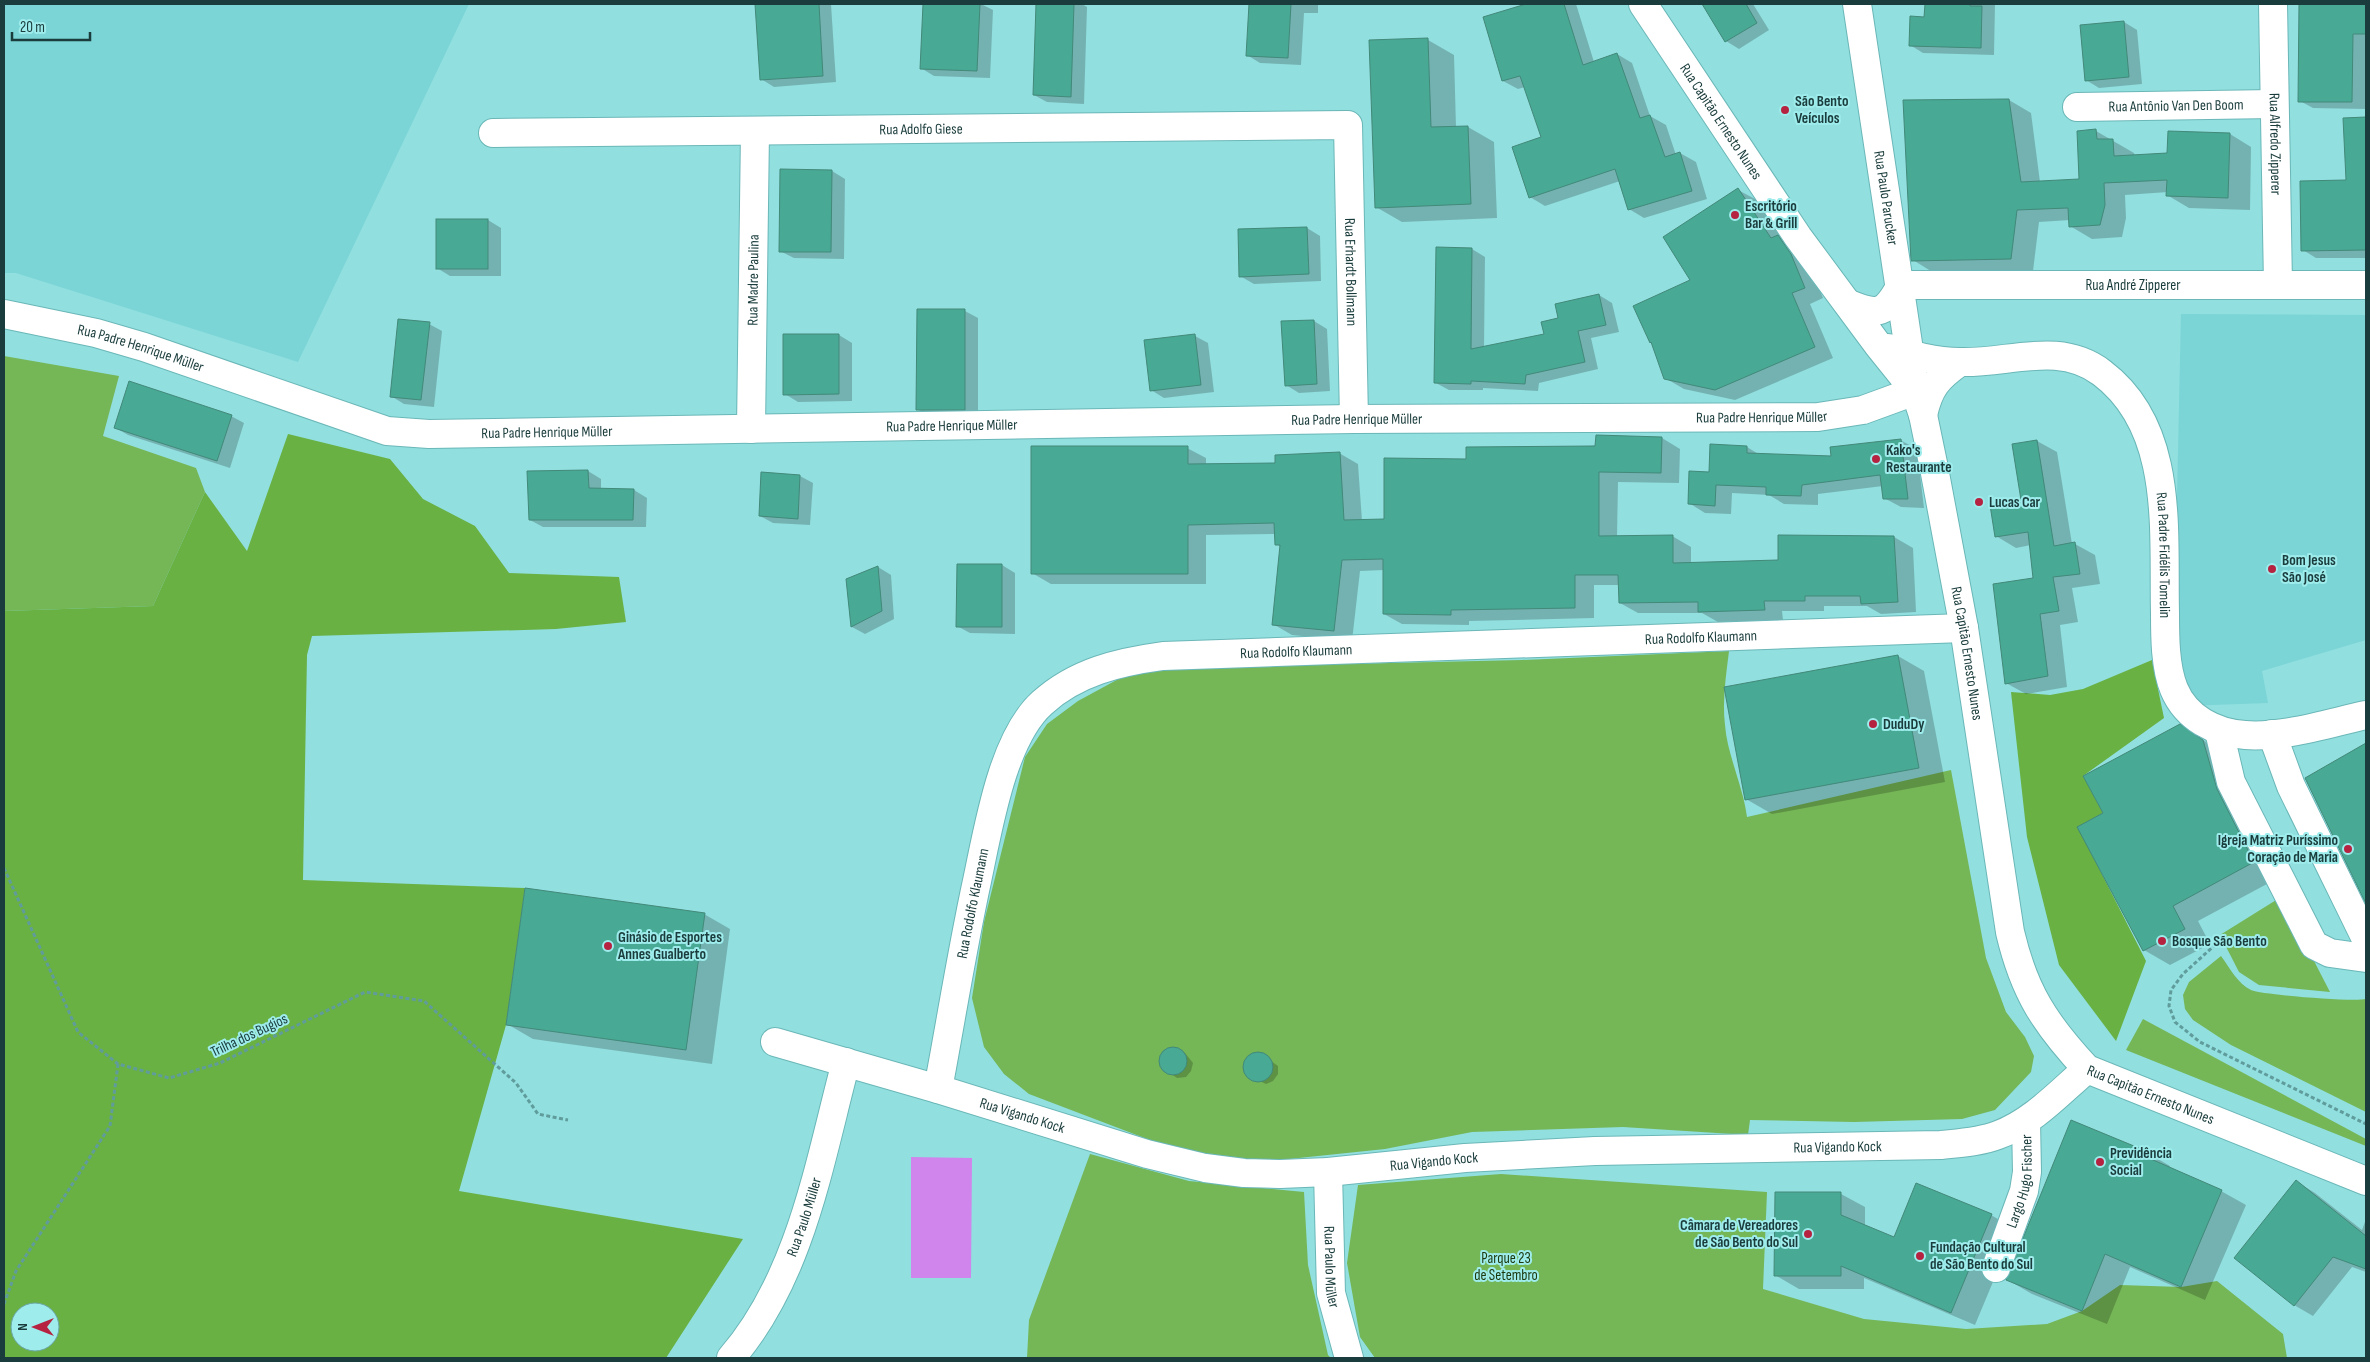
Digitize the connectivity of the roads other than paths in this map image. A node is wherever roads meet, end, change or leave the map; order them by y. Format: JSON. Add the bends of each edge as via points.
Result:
{"nodes":[{"id":1,"x":1643,"y":4,"type":"edge"},
{"id":2,"x":1857,"y":4,"type":"edge"},
{"id":3,"x":2273,"y":4,"type":"edge"},
{"id":4,"x":2274,"y":104,"type":"junction"},
{"id":5,"x":2077,"y":107,"type":"dead end"},
{"id":6,"x":1348,"y":126,"type":"joint"},
{"id":7,"x":755,"y":131,"type":"junction"},
{"id":8,"x":492,"y":133,"type":"dead end"},
{"id":9,"x":1900,"y":285,"type":"junction"},
{"id":10,"x":2278,"y":285,"type":"junction"},
{"id":11,"x":2366,"y":286,"type":"edge"},
{"id":12,"x":1849,"y":304,"type":"junction"},
{"id":13,"x":4,"y":314,"type":"edge"},
{"id":14,"x":1878,"y":345,"type":"junction"},
{"id":15,"x":1909,"y":354,"type":"junction"},
{"id":16,"x":1960,"y":362,"type":"junction"},
{"id":17,"x":1919,"y":403,"type":"junction"},
{"id":18,"x":1354,"y":419,"type":"junction"},
{"id":19,"x":751,"y":429,"type":"junction"},
{"id":20,"x":1964,"y":628,"type":"junction"},
{"id":21,"x":2366,"y":715,"type":"edge"},
{"id":22,"x":2219,"y":731,"type":"junction"},
{"id":23,"x":2272,"y":734,"type":"junction"},
{"id":24,"x":2366,"y":939,"type":"edge"},
{"id":25,"x":2366,"y":958,"type":"edge"},
{"id":26,"x":775,"y":1042,"type":"dead end"},
{"id":27,"x":846,"y":1062,"type":"junction"},
{"id":28,"x":2087,"y":1069,"type":"junction"},
{"id":29,"x":938,"y":1089,"type":"junction"},
{"id":30,"x":2026,"y":1121,"type":"junction"},
{"id":31,"x":1328,"y":1172,"type":"junction"},
{"id":32,"x":2366,"y":1180,"type":"edge"},
{"id":33,"x":1996,"y":1268,"type":"dead end"},
{"id":34,"x":731,"y":1358,"type":"edge"},
{"id":35,"x":1349,"y":1358,"type":"edge"}],
"edges":[{"from":1,"to":12,"type":"street","name":"Rua Capitão Ernesto Nunes","via":[[1798,237]]},
{"from":2,"to":9,"type":"street","name":"Rua Paulo Parucker"},
{"from":3,"to":4,"type":"street","name":"Rua Alfredo Zipperer"},
{"from":4,"to":5,"type":"street","name":"Rua Antônio Van Den Boom"},
{"from":4,"to":10,"type":"street","name":"Rua Alfredo Zipperer"},
{"from":6,"to":7,"type":"street","name":"Rua Adolfo Giese"},
{"from":6,"to":18,"type":"street","name":"Rua Erhardt Bollmann"},
{"from":7,"to":8,"type":"street","name":"Rua Adolfo Giese"},
{"from":7,"to":19,"type":"street","name":"Rua Madre Paulina"},
{"from":9,"to":10,"type":"street","name":"Rua André Zipperer"},
{"from":9,"to":12,"type":"street","via":[[1892,302],[1883,310],[1869,312]]},
{"from":9,"to":15,"type":"street","name":"Rua Paulo Parucker"},
{"from":10,"to":11,"type":"street","name":"Rua André Zipperer"},
{"from":12,"to":14,"type":"street","name":"Rua Capitão Ernesto Nunes"},
{"from":13,"to":19,"type":"street","name":"Rua Padre Henrique Müller","via":[[96,333],[144,347],[386,431],[429,434]]},
{"from":14,"to":15,"type":"street","name":"Rua Padre Fidélis Tomelin"},
{"from":14,"to":17,"type":"street","name":"Rua Capitão Ernesto Nunes"},
{"from":15,"to":16,"type":"street","name":"Rua Padre Fidélis Tomelin"},
{"from":15,"to":17,"type":"street","name":"Rua Paulo Parucker"},
{"from":16,"to":17,"type":"street","via":[[1942,375],[1927,399]]},
{"from":16,"to":22,"type":"street","name":"Rua Padre Fidélis Tomelin","via":[[2008,360],[2038,354],[2078,360],[2100,371],[2120,388],[2138,413],[2152,444],[2160,478],[2165,631],[2174,689],[2183,706],[2200,721]]},
{"from":17,"to":18,"type":"street","name":"Rua Padre Henrique Müller","via":[[1818,417]]},
{"from":17,"to":20,"type":"street","name":"Rua Capitão Ernesto Nunes"},
{"from":18,"to":19,"type":"street","name":"Rua Padre Henrique Müller"},
{"from":20,"to":28,"type":"street","name":"Rua Capitão Ernesto Nunes","via":[[2004,899],[2017,962],[2043,1016]]},
{"from":20,"to":29,"type":"street","name":"Rua Rodolfo Klaumann","via":[[1172,656],[1130,661],[1093,671],[1065,685],[1041,703],[1020,730],[1004,771],[968,923]]},
{"from":21,"to":23,"type":"street","name":"Rua Padre Fidélis Tomelin"},
{"from":22,"to":23,"type":"street","name":"Rua Padre Fidélis Tomelin","via":[[2245,735]]},
{"from":22,"to":25,"type":"street","via":[[2231,782],[2314,945],[2330,953]]},
{"from":23,"to":24,"type":"street","via":[[2291,786]]},
{"from":26,"to":27,"type":"street","name":"Rua Vigando Kock"},
{"from":27,"to":29,"type":"street","name":"Rua Vigando Kock"},
{"from":27,"to":34,"type":"street","name":"Rua Paulo Müller","via":[[810,1198],[789,1261],[765,1311]]},
{"from":28,"to":30,"type":"street","name":"Rua Vigando Kock"},
{"from":28,"to":32,"type":"street","name":"Rua Capitão Ernesto Nunes"},
{"from":29,"to":31,"type":"street","name":"Rua Vigando Kock","via":[[1147,1154],[1205,1168],[1280,1174]]},
{"from":30,"to":31,"type":"street","name":"Rua Vigando Kock","via":[[1998,1135],[1941,1145],[1595,1151],[1465,1158]]},
{"from":30,"to":33,"type":"street","name":"Largo Hugo Fischer","via":[[2024,1190]]},
{"from":31,"to":35,"type":"street","name":"Rua Paulo Müller","via":[[1331,1294]]}]}
